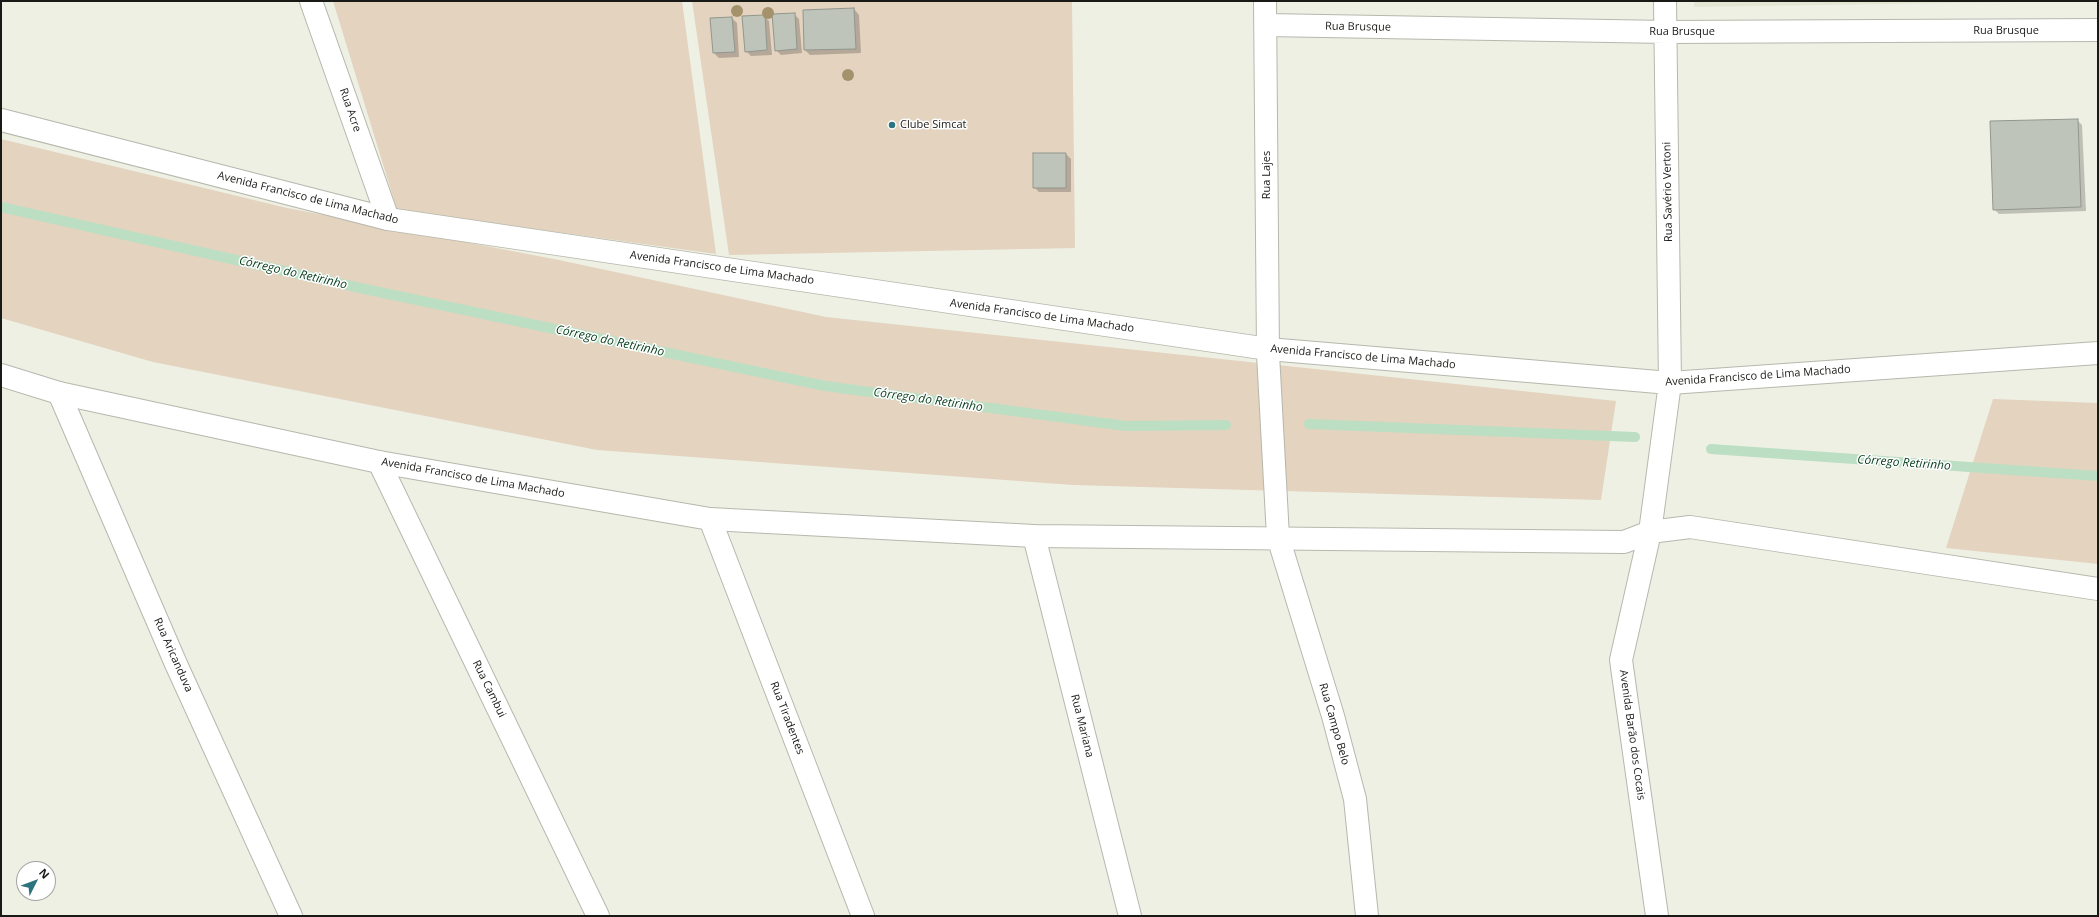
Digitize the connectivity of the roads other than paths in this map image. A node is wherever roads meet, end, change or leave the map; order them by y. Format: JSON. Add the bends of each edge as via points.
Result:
{"nodes":[{"id":1,"x":311,"y":1,"type":"edge"},
{"id":2,"x":1265,"y":1,"type":"edge"},
{"id":3,"x":1665,"y":1,"type":"edge"},
{"id":4,"x":1266,"y":25,"type":"junction"},
{"id":5,"x":2098,"y":30,"type":"edge"},
{"id":6,"x":1666,"y":32,"type":"junction"},
{"id":7,"x":1,"y":120,"type":"edge"},
{"id":8,"x":388,"y":219,"type":"junction"},
{"id":9,"x":1268,"y":349,"type":"junction"},
{"id":10,"x":2098,"y":353,"type":"edge"},
{"id":11,"x":1,"y":375,"type":"edge"},
{"id":12,"x":1670,"y":384,"type":"junction"},
{"id":13,"x":59,"y":393,"type":"junction"},
{"id":14,"x":379,"y":462,"type":"junction"},
{"id":15,"x":710,"y":519,"type":"junction"},
{"id":16,"x":1650,"y":532,"type":"junction"},
{"id":17,"x":1034,"y":536,"type":"junction"},
{"id":18,"x":1278,"y":537,"type":"junction"},
{"id":19,"x":2098,"y":589,"type":"edge"},
{"id":20,"x":290,"y":916,"type":"edge"},
{"id":21,"x":598,"y":916,"type":"edge"},
{"id":22,"x":863,"y":916,"type":"edge"},
{"id":23,"x":1130,"y":916,"type":"edge"},
{"id":24,"x":1367,"y":916,"type":"edge"},
{"id":25,"x":1656,"y":916,"type":"edge"}],
"edges":[{"from":1,"to":8,"type":"street","name":"Rua Acre"},
{"from":2,"to":4,"type":"street","name":"Rua Lajes"},
{"from":3,"to":6,"type":"street","name":"Rua Savério Vertoni"},
{"from":4,"to":6,"type":"street","name":"Rua Brusque"},
{"from":4,"to":9,"type":"street","name":"Rua Lajes"},
{"from":5,"to":6,"type":"street","name":"Rua Brusque"},
{"from":6,"to":12,"type":"street","name":"Rua Savério Vertoni"},
{"from":7,"to":8,"type":"street","name":"Avenida Francisco de Lima Machado"},
{"from":8,"to":9,"type":"street","name":"Avenida Francisco de Lima Machado"},
{"from":9,"to":12,"type":"street","name":"Avenida Francisco de Lima Machado"},
{"from":9,"to":18,"type":"street","name":"Rua Lajes"},
{"from":10,"to":12,"type":"street","name":"Avenida Francisco de Lima Machado"},
{"from":11,"to":13,"type":"street","name":"Avenida Francisco de Lima Machado"},
{"from":12,"to":16,"type":"street","name":"Rua Savério Vertoni"},
{"from":13,"to":14,"type":"street","name":"Avenida Francisco de Lima Machado"},
{"from":13,"to":20,"type":"street","name":"Rua Aricanduva","via":[[176,664]]},
{"from":14,"to":15,"type":"street","name":"Avenida Francisco de Lima Machado"},
{"from":14,"to":21,"type":"street","name":"Rua Cambui"},
{"from":15,"to":17,"type":"street","name":"Avenida Francisco de Lima Machado"},
{"from":15,"to":22,"type":"street","name":"Rua Tiradentes"},
{"from":16,"to":18,"type":"street","name":"Avenida Francisco de Lima Machado","via":[[1624,542]]},
{"from":16,"to":19,"type":"street","name":"Avenida Francisco de Lima Machado","via":[[1690,527]]},
{"from":16,"to":25,"type":"street","name":"Avenida Barão dos Cocais","via":[[1621,660]]},
{"from":17,"to":18,"type":"street","name":"Avenida Francisco de Lima Machado"},
{"from":17,"to":23,"type":"street","name":"Rua Mariana"},
{"from":18,"to":24,"type":"street","name":"Rua Campo Belo","via":[[1333,716],[1355,799]]}]}
